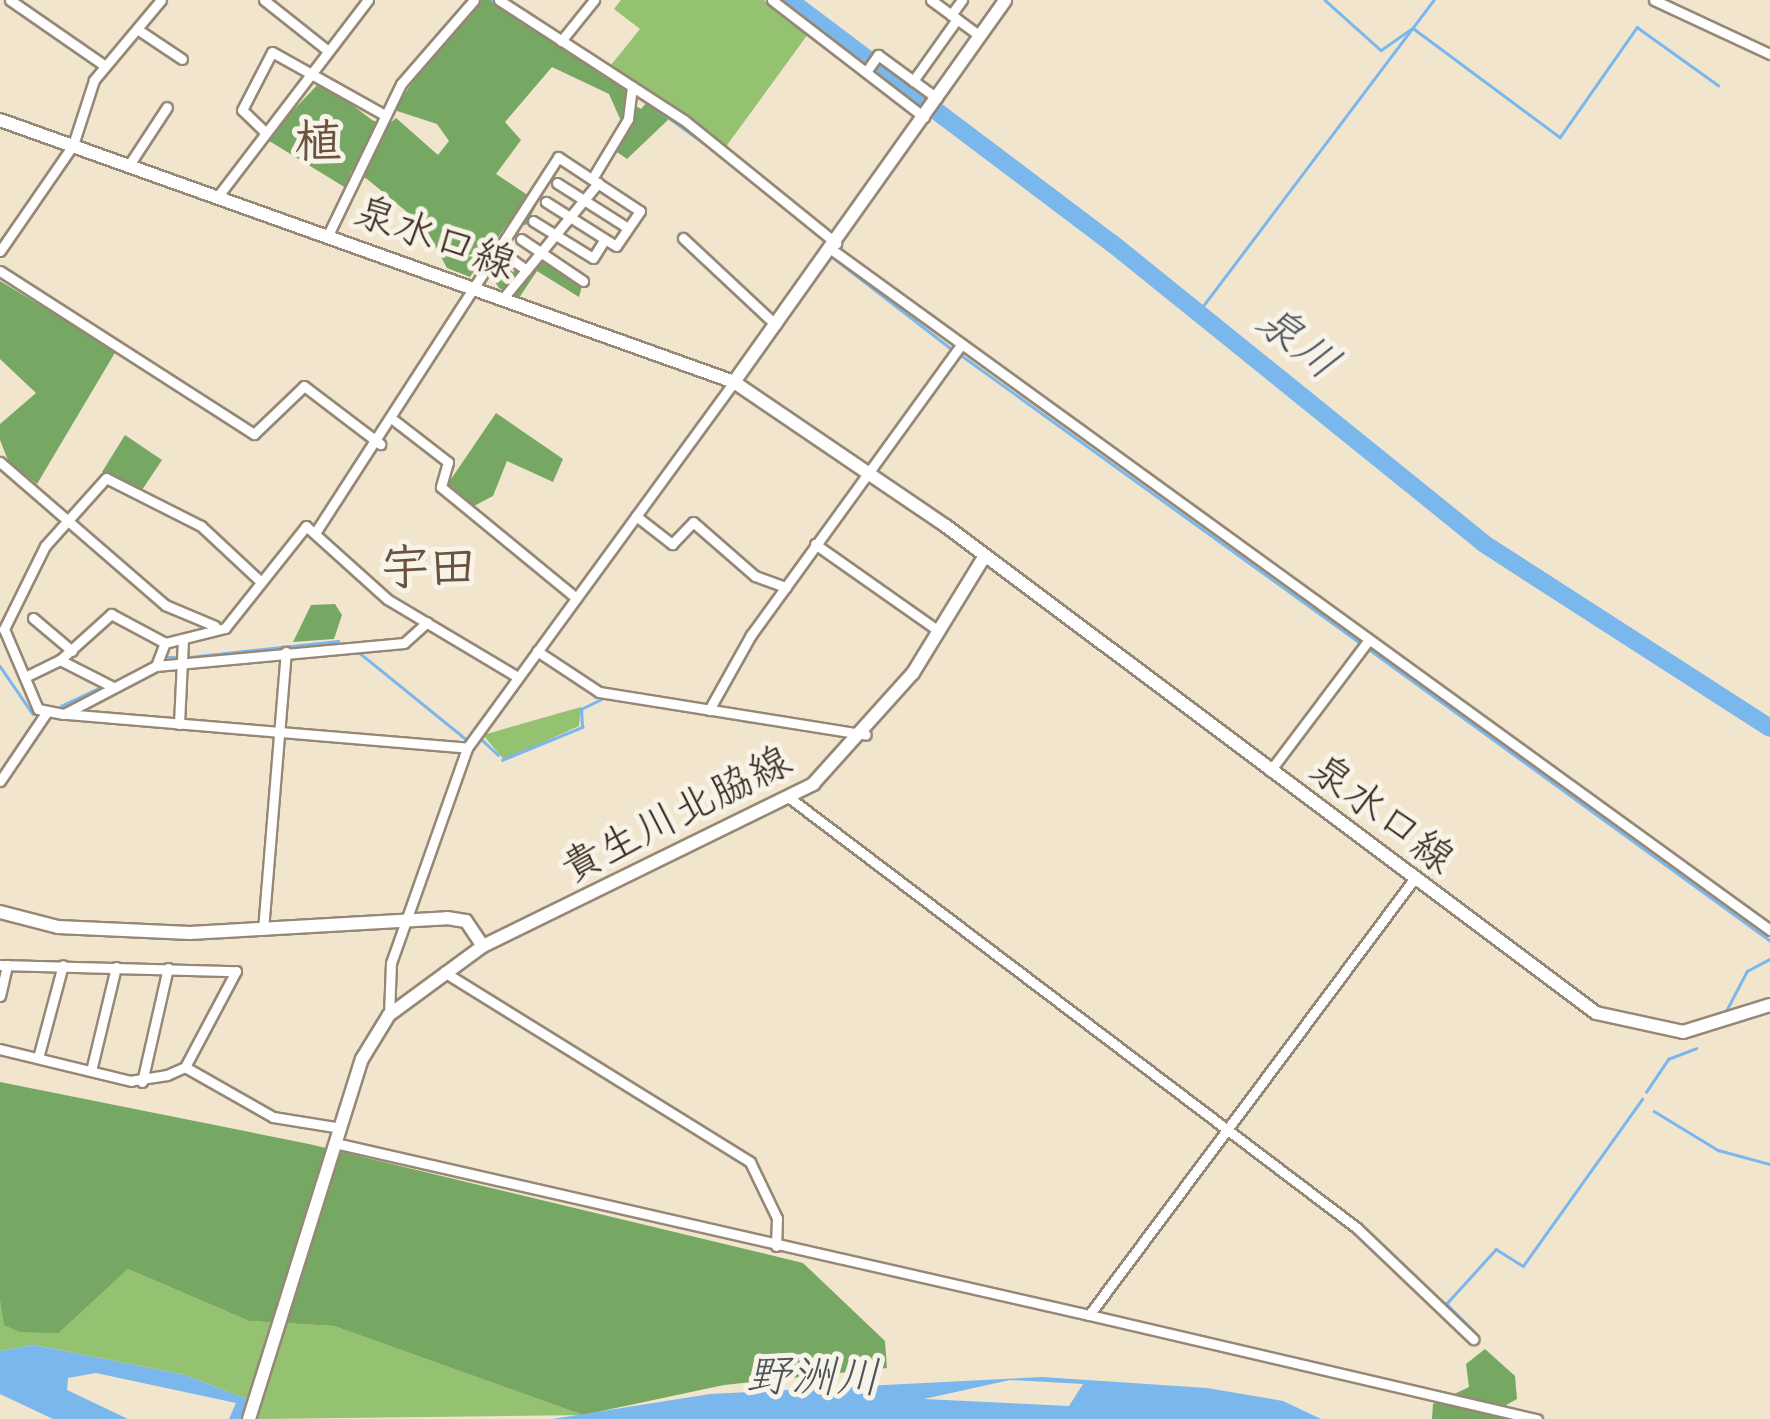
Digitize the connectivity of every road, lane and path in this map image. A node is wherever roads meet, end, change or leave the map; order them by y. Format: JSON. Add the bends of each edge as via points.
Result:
{"nodes":[{"id":1,"x":10,"y":0,"type":"edge"},
{"id":2,"x":161,"y":0,"type":"edge"},
{"id":3,"x":264,"y":0,"type":"edge"},
{"id":4,"x":368,"y":0,"type":"edge"},
{"id":5,"x":474,"y":0,"type":"edge"},
{"id":6,"x":499,"y":0,"type":"edge"},
{"id":7,"x":594,"y":0,"type":"edge"},
{"id":8,"x":772,"y":0,"type":"edge"},
{"id":9,"x":931,"y":0,"type":"edge"},
{"id":10,"x":962,"y":0,"type":"edge"},
{"id":11,"x":1006,"y":0,"type":"edge"},
{"id":12,"x":1654,"y":0,"type":"edge"},
{"id":13,"x":954,"y":17,"type":"junction"},
{"id":14,"x":137,"y":29,"type":"junction"},
{"id":15,"x":980,"y":36,"type":"junction"},
{"id":16,"x":562,"y":42,"type":"junction"},
{"id":17,"x":327,"y":50,"type":"junction"},
{"id":18,"x":1770,"y":54,"type":"edge"},
{"id":19,"x":182,"y":59,"type":"dead end"},
{"id":20,"x":104,"y":66,"type":"junction"},
{"id":21,"x":866,"y":72,"type":"junction"},
{"id":22,"x":311,"y":80,"type":"junction"},
{"id":23,"x":913,"y":81,"type":"junction"},
{"id":24,"x":632,"y":86,"type":"junction"},
{"id":25,"x":937,"y":98,"type":"junction"},
{"id":26,"x":166,"y":107,"type":"dead end"},
{"id":27,"x":383,"y":114,"type":"junction"},
{"id":28,"x":926,"y":118,"type":"junction"},
{"id":29,"x":0,"y":120,"type":"edge"},
{"id":30,"x":266,"y":133,"type":"junction"},
{"id":31,"x":74,"y":145,"type":"junction"},
{"id":32,"x":129,"y":165,"type":"junction"},
{"id":33,"x":595,"y":181,"type":"junction"},
{"id":34,"x":557,"y":183,"type":"dead end"},
{"id":35,"x":218,"y":196,"type":"junction"},
{"id":36,"x":586,"y":201,"type":"junction"},
{"id":37,"x":546,"y":202,"type":"dead end"},
{"id":38,"x":573,"y":220,"type":"junction"},
{"id":39,"x":533,"y":221,"type":"dead end"},
{"id":40,"x":628,"y":228,"type":"junction"},
{"id":41,"x":328,"y":235,"type":"junction"},
{"id":42,"x":559,"y":237,"type":"junction"},
{"id":43,"x":683,"y":238,"type":"dead end"},
{"id":44,"x":521,"y":239,"type":"dead end"},
{"id":45,"x":605,"y":239,"type":"junction"},
{"id":46,"x":834,"y":246,"type":"junction"},
{"id":47,"x":0,"y":251,"type":"edge"},
{"id":48,"x":543,"y":254,"type":"junction"},
{"id":49,"x":507,"y":256,"type":"dead end"},
{"id":50,"x":526,"y":270,"type":"junction"},
{"id":51,"x":0,"y":272,"type":"edge"},
{"id":52,"x":582,"y":281,"type":"dead end"},
{"id":53,"x":474,"y":286,"type":"junction"},
{"id":54,"x":504,"y":297,"type":"junction"},
{"id":55,"x":776,"y":325,"type":"junction"},
{"id":56,"x":959,"y":348,"type":"junction"},
{"id":57,"x":734,"y":382,"type":"junction"},
{"id":58,"x":395,"y":421,"type":"junction"},
{"id":59,"x":380,"y":444,"type":"junction"},
{"id":60,"x":0,"y":462,"type":"edge"},
{"id":61,"x":868,"y":470,"type":"junction"},
{"id":62,"x":636,"y":516,"type":"junction"},
{"id":63,"x":69,"y":518,"type":"junction"},
{"id":64,"x":317,"y":530,"type":"junction"},
{"id":65,"x":815,"y":544,"type":"junction"},
{"id":66,"x":984,"y":557,"type":"junction"},
{"id":67,"x":260,"y":581,"type":"junction"},
{"id":68,"x":786,"y":587,"type":"junction"},
{"id":69,"x":576,"y":598,"type":"junction"},
{"id":70,"x":33,"y":618,"type":"dead end"},
{"id":71,"x":427,"y":622,"type":"junction"},
{"id":72,"x":215,"y":626,"type":"junction"},
{"id":73,"x":939,"y":631,"type":"junction"},
{"id":74,"x":183,"y":639,"type":"junction"},
{"id":75,"x":1368,"y":642,"type":"junction"},
{"id":76,"x":164,"y":643,"type":"junction"},
{"id":77,"x":72,"y":651,"type":"junction"},
{"id":78,"x":286,"y":652,"type":"junction"},
{"id":79,"x":537,"y":652,"type":"junction"},
{"id":80,"x":60,"y":660,"type":"junction"},
{"id":81,"x":183,"y":662,"type":"junction"},
{"id":82,"x":156,"y":666,"type":"junction"},
{"id":83,"x":516,"y":676,"type":"junction"},
{"id":84,"x":25,"y":677,"type":"junction"},
{"id":85,"x":113,"y":687,"type":"junction"},
{"id":86,"x":708,"y":710,"type":"junction"},
{"id":87,"x":46,"y":713,"type":"junction"},
{"id":88,"x":64,"y":714,"type":"junction"},
{"id":89,"x":179,"y":724,"type":"junction"},
{"id":90,"x":280,"y":732,"type":"junction"},
{"id":91,"x":866,"y":735,"type":"junction"},
{"id":92,"x":467,"y":748,"type":"junction"},
{"id":93,"x":1270,"y":772,"type":"junction"},
{"id":94,"x":0,"y":781,"type":"edge"},
{"id":95,"x":791,"y":799,"type":"junction"},
{"id":96,"x":1414,"y":878,"type":"junction"},
{"id":97,"x":0,"y":912,"type":"edge"},
{"id":98,"x":404,"y":920,"type":"junction"},
{"id":99,"x":263,"y":930,"type":"junction"},
{"id":100,"x":1770,"y":930,"type":"edge"},
{"id":101,"x":483,"y":946,"type":"junction"},
{"id":102,"x":4,"y":965,"type":"edge"},
{"id":103,"x":63,"y":965,"type":"junction"},
{"id":104,"x":116,"y":967,"type":"junction"},
{"id":105,"x":168,"y":968,"type":"junction"},
{"id":106,"x":441,"y":970,"type":"junction"},
{"id":107,"x":0,"y":996,"type":"edge"},
{"id":108,"x":1770,"y":1005,"type":"edge"},
{"id":109,"x":389,"y":1015,"type":"junction"},
{"id":110,"x":0,"y":1049,"type":"edge"},
{"id":111,"x":38,"y":1058,"type":"junction"},
{"id":112,"x":185,"y":1068,"type":"junction"},
{"id":113,"x":91,"y":1071,"type":"junction"},
{"id":114,"x":142,"y":1082,"type":"junction"},
{"id":115,"x":341,"y":1128,"type":"junction"},
{"id":116,"x":1226,"y":1131,"type":"junction"},
{"id":117,"x":335,"y":1143,"type":"junction"},
{"id":118,"x":776,"y":1246,"type":"junction"},
{"id":119,"x":1088,"y":1315,"type":"junction"},
{"id":120,"x":1473,"y":1338,"type":"dead end"},
{"id":121,"x":249,"y":1419,"type":"edge"},
{"id":122,"x":1536,"y":1419,"type":"edge"}],
"edges":[{"from":1,"to":20,"type":"street"},
{"from":2,"to":14,"type":"street"},
{"from":3,"to":17,"type":"street"},
{"from":4,"to":17,"type":"street"},
{"from":5,"to":27,"type":"street"},
{"from":6,"to":16,"type":"street"},
{"from":7,"to":16,"type":"street"},
{"from":8,"to":21,"type":"street"},
{"from":9,"to":13,"type":"street"},
{"from":10,"to":13,"type":"street"},
{"from":11,"to":15,"type":"main road"},
{"from":12,"to":18,"type":"street"},
{"from":13,"to":15,"type":"street"},
{"from":13,"to":23,"type":"street"},
{"from":14,"to":19,"type":"street"},
{"from":14,"to":20,"type":"street"},
{"from":15,"to":25,"type":"main road"},
{"from":16,"to":24,"type":"street"},
{"from":17,"to":22,"type":"street"},
{"from":20,"to":31,"type":"street"},
{"from":21,"to":23,"type":"street","via":[[878,55]]},
{"from":21,"to":28,"type":"street"},
{"from":22,"to":27,"type":"street"},
{"from":22,"to":30,"type":"street"},
{"from":22,"to":30,"type":"street","via":[[272,52],[242,110]]},
{"from":23,"to":25,"type":"street"},
{"from":24,"to":33,"type":"street","via":[[628,118]]},
{"from":24,"to":46,"type":"street"},
{"from":25,"to":28,"type":"main road"},
{"from":26,"to":32,"type":"street"},
{"from":27,"to":41,"type":"street"},
{"from":28,"to":46,"type":"main road"},
{"from":29,"to":31,"type":"main road","name":"泉水口線"},
{"from":30,"to":35,"type":"street"},
{"from":31,"to":32,"type":"main road","name":"泉水口線"},
{"from":31,"to":47,"type":"street"},
{"from":32,"to":35,"type":"main road","name":"泉水口線"},
{"from":33,"to":36,"type":"street"},
{"from":33,"to":40,"type":"street","via":[[640,211]]},
{"from":33,"to":53,"type":"street","via":[[558,157]]},
{"from":34,"to":36,"type":"street"},
{"from":35,"to":41,"type":"main road","name":"泉水口線"},
{"from":36,"to":38,"type":"street"},
{"from":36,"to":40,"type":"street"},
{"from":37,"to":38,"type":"street"},
{"from":38,"to":42,"type":"street"},
{"from":38,"to":45,"type":"street"},
{"from":39,"to":42,"type":"street"},
{"from":40,"to":45,"type":"street","via":[[616,246]]},
{"from":41,"to":53,"type":"main road","name":"泉水口線"},
{"from":42,"to":45,"type":"street","via":[[592,258]]},
{"from":42,"to":48,"type":"street"},
{"from":43,"to":55,"type":"street"},
{"from":44,"to":48,"type":"street"},
{"from":46,"to":55,"type":"main road"},
{"from":46,"to":56,"type":"street"},
{"from":48,"to":50,"type":"street"},
{"from":48,"to":52,"type":"street"},
{"from":49,"to":50,"type":"street"},
{"from":50,"to":54,"type":"street"},
{"from":51,"to":59,"type":"street","via":[[254,434],[304,386]]},
{"from":53,"to":54,"type":"main road","name":"泉水口線"},
{"from":53,"to":58,"type":"street"},
{"from":54,"to":57,"type":"main road","name":"泉水口線"},
{"from":55,"to":57,"type":"main road"},
{"from":56,"to":61,"type":"street"},
{"from":56,"to":75,"type":"street"},
{"from":57,"to":61,"type":"main road"},
{"from":57,"to":62,"type":"street"},
{"from":58,"to":59,"type":"street"},
{"from":58,"to":69,"type":"street","via":[[448,462],[441,487]]},
{"from":59,"to":64,"type":"street"},
{"from":60,"to":63,"type":"street"},
{"from":61,"to":65,"type":"street"},
{"from":61,"to":66,"type":"main road"},
{"from":62,"to":68,"type":"street","via":[[672,544],[693,522],[755,576]]},
{"from":62,"to":69,"type":"street"},
{"from":63,"to":67,"type":"street","via":[[95,480],[120,481],[201,526]]},
{"from":63,"to":72,"type":"street","via":[[165,605]]},
{"from":63,"to":84,"type":"street","via":[[4,617]]},
{"from":64,"to":67,"type":"street","via":[[301,529]]},
{"from":64,"to":71,"type":"street","via":[[387,599]]},
{"from":65,"to":68,"type":"street"},
{"from":65,"to":73,"type":"street"},
{"from":66,"to":73,"type":"main road","name":"貴生川北脇線"},
{"from":66,"to":93,"type":"main road","name":"泉水口線"},
{"from":67,"to":72,"type":"street","via":[[225,628]]},
{"from":68,"to":86,"type":"street"},
{"from":69,"to":79,"type":"street"},
{"from":70,"to":77,"type":"street"},
{"from":71,"to":78,"type":"street","via":[[404,643]]},
{"from":71,"to":83,"type":"street"},
{"from":72,"to":74,"type":"street"},
{"from":73,"to":91,"type":"main road","name":"貴生川北脇線"},
{"from":74,"to":76,"type":"street"},
{"from":74,"to":81,"type":"street"},
{"from":75,"to":93,"type":"street"},
{"from":75,"to":100,"type":"street"},
{"from":76,"to":77,"type":"street","via":[[111,614]]},
{"from":76,"to":82,"type":"street"},
{"from":77,"to":80,"type":"street"},
{"from":78,"to":81,"type":"street"},
{"from":78,"to":90,"type":"street"},
{"from":79,"to":83,"type":"street"},
{"from":79,"to":86,"type":"street","via":[[599,692]]},
{"from":80,"to":84,"type":"street"},
{"from":80,"to":85,"type":"street"},
{"from":81,"to":82,"type":"street"},
{"from":81,"to":89,"type":"street"},
{"from":82,"to":85,"type":"street"},
{"from":83,"to":92,"type":"street"},
{"from":84,"to":87,"type":"street"},
{"from":85,"to":88,"type":"street"},
{"from":86,"to":91,"type":"street"},
{"from":87,"to":88,"type":"street"},
{"from":87,"to":94,"type":"street"},
{"from":88,"to":89,"type":"street"},
{"from":89,"to":90,"type":"street"},
{"from":90,"to":92,"type":"street"},
{"from":90,"to":99,"type":"street"},
{"from":91,"to":95,"type":"main road","name":"貴生川北脇線"},
{"from":92,"to":98,"type":"street"},
{"from":93,"to":96,"type":"main road","name":"泉水口線"},
{"from":95,"to":101,"type":"main road","name":"貴生川北脇線"},
{"from":95,"to":116,"type":"street"},
{"from":96,"to":108,"type":"main road","name":"泉水口線","via":[[1624,1026],[1698,1030]]},
{"from":96,"to":116,"type":"street"},
{"from":97,"to":99,"type":"main road","via":[[58,928]]},
{"from":98,"to":99,"type":"main road"},
{"from":98,"to":101,"type":"main road","via":[[466,921]]},
{"from":98,"to":109,"type":"street","via":[[385,990]]},
{"from":101,"to":106,"type":"main road","name":"貴生川北脇線"},
{"from":102,"to":103,"type":"street"},
{"from":102,"to":107,"type":"street"},
{"from":103,"to":104,"type":"street"},
{"from":103,"to":111,"type":"street"},
{"from":104,"to":105,"type":"street"},
{"from":104,"to":113,"type":"street"},
{"from":105,"to":112,"type":"street","via":[[236,970]]},
{"from":105,"to":114,"type":"street"},
{"from":106,"to":109,"type":"main road","name":"貴生川北脇線"},
{"from":106,"to":118,"type":"street","via":[[750,1162],[777,1218]]},
{"from":109,"to":115,"type":"main road","name":"貴生川北脇線","via":[[362,1060]]},
{"from":110,"to":111,"type":"street"},
{"from":111,"to":113,"type":"street"},
{"from":112,"to":114,"type":"street"},
{"from":112,"to":115,"type":"street","via":[[274,1117]]},
{"from":113,"to":114,"type":"street"},
{"from":115,"to":117,"type":"main road","name":"貴生川北脇線"},
{"from":116,"to":119,"type":"street"},
{"from":116,"to":120,"type":"street","via":[[1357,1228]]},
{"from":117,"to":118,"type":"street"},
{"from":117,"to":121,"type":"main road","name":"貴生川北脇線"},
{"from":118,"to":119,"type":"street"},
{"from":119,"to":122,"type":"street"}]}
